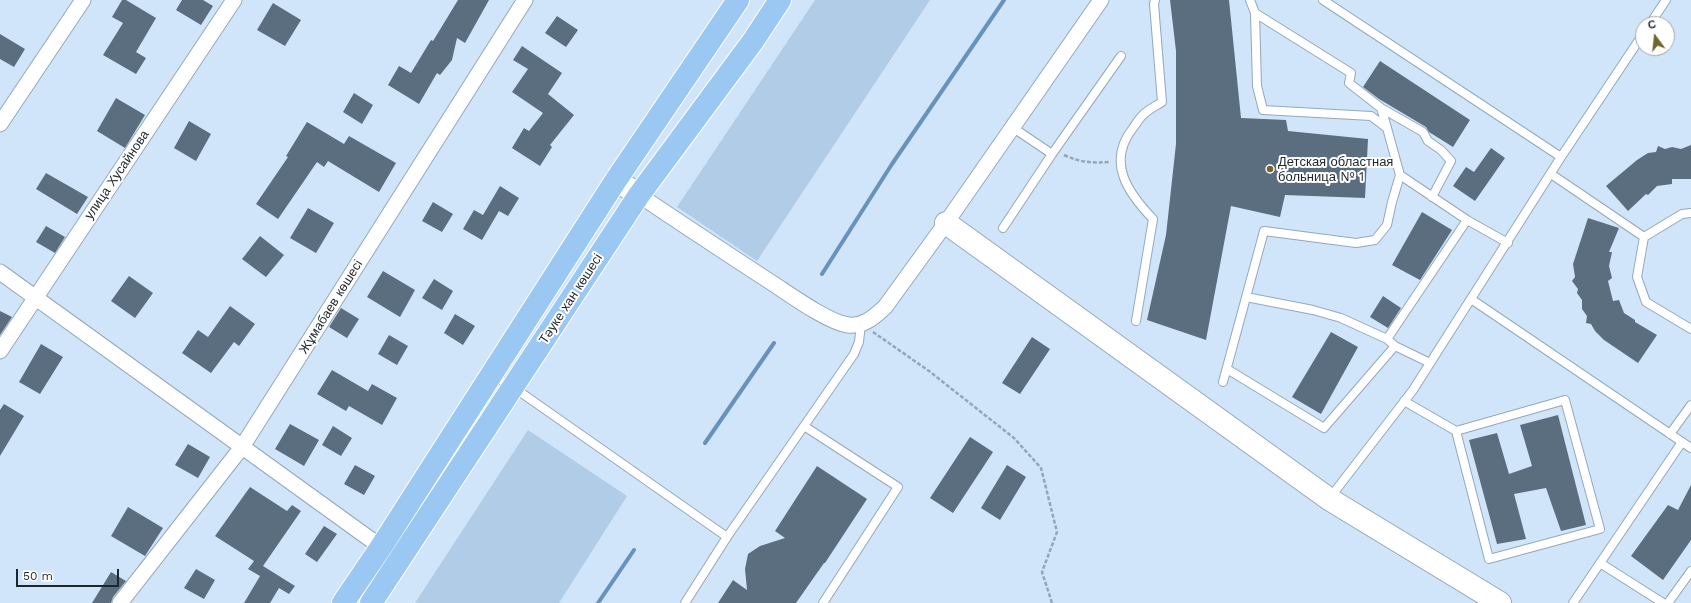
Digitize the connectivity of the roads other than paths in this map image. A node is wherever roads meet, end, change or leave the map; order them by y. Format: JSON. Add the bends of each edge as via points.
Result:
{"nodes":[{"id":1,"x":83,"y":0,"type":"edge"},
{"id":2,"x":234,"y":0,"type":"edge"},
{"id":3,"x":525,"y":0,"type":"edge"},
{"id":4,"x":738,"y":0,"type":"edge"},
{"id":5,"x":780,"y":0,"type":"edge"},
{"id":6,"x":1101,"y":0,"type":"edge"},
{"id":7,"x":1155,"y":0,"type":"edge"},
{"id":8,"x":1250,"y":0,"type":"edge"},
{"id":9,"x":1323,"y":0,"type":"edge"},
{"id":10,"x":1666,"y":0,"type":"edge"},
{"id":11,"x":1255,"y":13,"type":"junction"},
{"id":12,"x":1655,"y":16,"type":"edge"},
{"id":13,"x":1635,"y":46,"type":"edge"},
{"id":14,"x":1121,"y":56,"type":"dead end"},
{"id":15,"x":1381,"y":108,"type":"junction"},
{"id":16,"x":0,"y":124,"type":"edge"},
{"id":17,"x":1012,"y":127,"type":"junction"},
{"id":18,"x":1387,"y":128,"type":"junction"},
{"id":19,"x":1053,"y":152,"type":"junction"},
{"id":20,"x":1561,"y":157,"type":"junction"},
{"id":21,"x":1551,"y":174,"type":"junction"},
{"id":22,"x":1400,"y":175,"type":"junction"},
{"id":23,"x":616,"y":180,"type":"junction"},
{"id":24,"x":639,"y":195,"type":"junction"},
{"id":25,"x":1432,"y":197,"type":"junction"},
{"id":26,"x":1691,"y":213,"type":"edge"},
{"id":27,"x":1467,"y":220,"type":"junction"},
{"id":28,"x":946,"y":223,"type":"junction"},
{"id":29,"x":1003,"y":228,"type":"dead end"},
{"id":30,"x":1644,"y":237,"type":"junction"},
{"id":31,"x":1508,"y":243,"type":"junction"},
{"id":32,"x":0,"y":272,"type":"edge"},
{"id":33,"x":36,"y":297,"type":"junction"},
{"id":34,"x":1246,"y":297,"type":"junction"},
{"id":35,"x":1471,"y":299,"type":"junction"},
{"id":36,"x":1136,"y":321,"type":"dead end"},
{"id":37,"x":861,"y":324,"type":"junction"},
{"id":38,"x":1690,"y":326,"type":"edge"},
{"id":39,"x":1387,"y":339,"type":"junction"},
{"id":40,"x":1395,"y":346,"type":"junction"},
{"id":41,"x":0,"y":351,"type":"edge"},
{"id":42,"x":1430,"y":363,"type":"junction"},
{"id":43,"x":1227,"y":369,"type":"junction"},
{"id":44,"x":492,"y":374,"type":"junction"},
{"id":45,"x":1223,"y":382,"type":"dead end"},
{"id":46,"x":513,"y":387,"type":"junction"},
{"id":47,"x":1404,"y":401,"type":"junction"},
{"id":48,"x":1691,"y":405,"type":"edge"},
{"id":49,"x":804,"y":426,"type":"junction"},
{"id":50,"x":1456,"y":431,"type":"junction"},
{"id":51,"x":1670,"y":434,"type":"junction"},
{"id":52,"x":1682,"y":442,"type":"junction"},
{"id":53,"x":242,"y":448,"type":"junction"},
{"id":54,"x":1691,"y":448,"type":"edge"},
{"id":55,"x":1329,"y":499,"type":"junction"},
{"id":56,"x":728,"y":537,"type":"junction"},
{"id":57,"x":381,"y":547,"type":"junction"},
{"id":58,"x":1600,"y":563,"type":"junction"},
{"id":59,"x":1691,"y":571,"type":"edge"},
{"id":60,"x":120,"y":603,"type":"edge"},
{"id":61,"x":343,"y":603,"type":"edge"},
{"id":62,"x":371,"y":603,"type":"edge"},
{"id":63,"x":685,"y":603,"type":"edge"},
{"id":64,"x":823,"y":603,"type":"edge"},
{"id":65,"x":1500,"y":603,"type":"edge"},
{"id":66,"x":1573,"y":603,"type":"edge"},
{"id":67,"x":1663,"y":603,"type":"edge"},
{"id":68,"x":1668,"y":603,"type":"edge"}],
"edges":[{"from":1,"to":16,"type":"street"},
{"from":2,"to":33,"type":"street","name":"улица Хусайнова"},
{"from":3,"to":53,"type":"street","name":"Жұмабаев көшесі"},
{"from":4,"to":23,"type":"main road","name":"Тәуке хан көшесі"},
{"from":5,"to":24,"type":"main road","name":"Тәуке хан көшесі","via":[[753,41]]},
{"from":6,"to":17,"type":"street"},
{"from":7,"to":36,"type":"lane","via":[[1162,102],[1144,114],[1126,137],[1120,156],[1123,178],[1137,203],[1153,219]]},
{"from":8,"to":11,"type":"lane"},
{"from":9,"to":20,"type":"lane"},
{"from":10,"to":12,"type":"lane"},
{"from":11,"to":15,"type":"lane","via":[[1351,73],[1349,83]]},
{"from":11,"to":18,"type":"lane","via":[[1257,86],[1262,110],[1371,116]]},
{"from":13,"to":20,"type":"lane"},
{"from":14,"to":19,"type":"lane"},
{"from":15,"to":18,"type":"lane"},
{"from":15,"to":25,"type":"lane","via":[[1423,132],[1428,141],[1451,161]]},
{"from":17,"to":19,"type":"lane"},
{"from":17,"to":28,"type":"street"},
{"from":18,"to":22,"type":"lane"},
{"from":19,"to":29,"type":"lane"},
{"from":20,"to":21,"type":"lane"},
{"from":21,"to":30,"type":"lane"},
{"from":21,"to":31,"type":"lane"},
{"from":22,"to":25,"type":"lane"},
{"from":22,"to":34,"type":"lane","via":[[1388,226],[1376,240],[1356,243],[1264,231]]},
{"from":23,"to":24,"type":"street"},
{"from":23,"to":44,"type":"main road","name":"Тәуке хан көшесі"},
{"from":24,"to":37,"type":"street","via":[[833,321],[849,325]]},
{"from":24,"to":46,"type":"main road","name":"Тәуке хан көшесі"},
{"from":25,"to":27,"type":"lane"},
{"from":26,"to":30,"type":"lane","via":[[1682,214]]},
{"from":27,"to":31,"type":"lane"},
{"from":27,"to":39,"type":"lane"},
{"from":28,"to":37,"type":"street","via":[[886,307]]},
{"from":28,"to":55,"type":"street"},
{"from":30,"to":38,"type":"lane","via":[[1637,277],[1646,302]]},
{"from":31,"to":35,"type":"lane"},
{"from":32,"to":33,"type":"street"},
{"from":33,"to":41,"type":"street","name":"улица Хусайнова"},
{"from":33,"to":53,"type":"street"},
{"from":34,"to":39,"type":"lane","via":[[1341,318]]},
{"from":34,"to":43,"type":"lane"},
{"from":35,"to":42,"type":"lane"},
{"from":35,"to":51,"type":"lane"},
{"from":37,"to":49,"type":"lane","via":[[859,342],[854,354]]},
{"from":39,"to":40,"type":"lane"},
{"from":40,"to":42,"type":"lane"},
{"from":40,"to":43,"type":"lane","via":[[1324,428]]},
{"from":42,"to":47,"type":"lane"},
{"from":43,"to":45,"type":"lane"},
{"from":44,"to":46,"type":"lane"},
{"from":44,"to":57,"type":"main road","name":"Тәуке хан көшесі"},
{"from":46,"to":56,"type":"lane"},
{"from":46,"to":62,"type":"main road","name":"Тәуке хан көшесі"},
{"from":47,"to":50,"type":"lane"},
{"from":47,"to":55,"type":"lane"},
{"from":48,"to":51,"type":"lane"},
{"from":49,"to":56,"type":"lane"},
{"from":49,"to":64,"type":"lane","via":[[898,487]]},
{"from":50,"to":50,"type":"lane","via":[[1489,559],[1600,529],[1565,400]]},
{"from":51,"to":52,"type":"lane"},
{"from":52,"to":54,"type":"lane"},
{"from":52,"to":58,"type":"lane"},
{"from":53,"to":57,"type":"street"},
{"from":53,"to":60,"type":"street","name":"Жұмабаев көшесі"},
{"from":55,"to":65,"type":"street"},
{"from":56,"to":63,"type":"lane"},
{"from":57,"to":61,"type":"main road","name":"Тәуке хан көшесі"},
{"from":58,"to":66,"type":"lane"},
{"from":58,"to":67,"type":"lane"},
{"from":59,"to":68,"type":"lane"}]}
